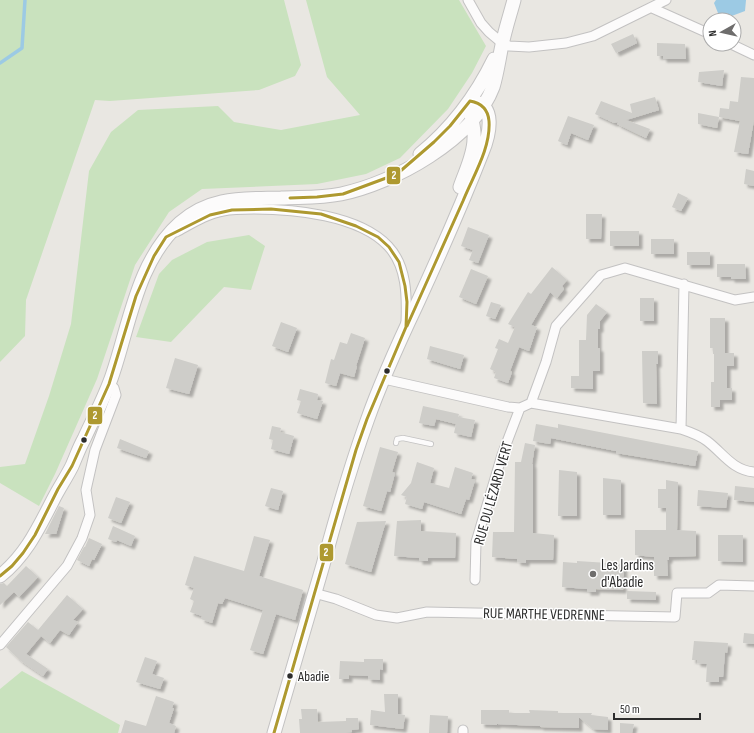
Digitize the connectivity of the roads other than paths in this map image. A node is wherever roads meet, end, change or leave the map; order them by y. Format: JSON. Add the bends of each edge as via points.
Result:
{"nodes":[{"id":1,"x":468,"y":0,"type":"edge"},
{"id":2,"x":514,"y":0,"type":"edge"},
{"id":3,"x":666,"y":0,"type":"edge"},
{"id":4,"x":652,"y":8,"type":"junction"},
{"id":5,"x":702,"y":30,"type":"edge"},
{"id":6,"x":502,"y":43,"type":"junction"},
{"id":7,"x":742,"y":49,"type":"edge"},
{"id":8,"x":754,"y":55,"type":"edge"},
{"id":9,"x":477,"y":102,"type":"junction"},
{"id":10,"x":472,"y":119,"type":"junction"},
{"id":11,"x":397,"y":174,"type":"junction"},
{"id":12,"x":166,"y":237,"type":"junction"},
{"id":13,"x":431,"y":274,"type":"junction"},
{"id":14,"x":684,"y":284,"type":"junction"},
{"id":15,"x":754,"y":298,"type":"edge"},
{"id":16,"x":406,"y":327,"type":"junction"},
{"id":17,"x":384,"y":380,"type":"junction"},
{"id":18,"x":109,"y":384,"type":"junction"},
{"id":19,"x":531,"y":403,"type":"junction"},
{"id":20,"x":520,"y":408,"type":"junction"},
{"id":21,"x":681,"y":429,"type":"junction"},
{"id":22,"x":396,"y":443,"type":"dead end"},
{"id":23,"x":431,"y":444,"type":"dead end"},
{"id":24,"x":754,"y":472,"type":"edge"},
{"id":25,"x":0,"y":576,"type":"edge"},
{"id":26,"x":475,"y":580,"type":"dead end"},
{"id":27,"x":754,"y":586,"type":"edge"},
{"id":28,"x":314,"y":593,"type":"junction"},
{"id":29,"x":0,"y":645,"type":"edge"},
{"id":30,"x":274,"y":733,"type":"edge"}],
"edges":[{"from":1,"to":6,"type":"street","via":[[481,23]]},
{"from":2,"to":6,"type":"street"},
{"from":3,"to":4,"type":"street"},
{"from":4,"to":5,"type":"street"},
{"from":4,"to":6,"type":"street","via":[[593,36],[566,43],[529,47]]},
{"from":6,"to":9,"type":"street","via":[[493,61],[487,84]]},
{"from":6,"to":9,"type":"street","via":[[494,81]]},
{"from":7,"to":8,"type":"street"},
{"from":9,"to":10,"type":"street"},
{"from":9,"to":11,"type":"street"},
{"from":9,"to":13,"type":"street","via":[[488,114],[486,145]]},
{"from":10,"to":11,"type":"street","via":[[442,148],[422,162]]},
{"from":10,"to":13,"type":"street","via":[[473,148]]},
{"from":11,"to":12,"type":"street","via":[[362,188],[332,196],[221,201],[193,213]]},
{"from":12,"to":16,"type":"street","via":[[210,215],[232,210],[292,210],[335,218],[378,237],[399,262],[407,302]]},
{"from":12,"to":18,"type":"street","via":[[136,296]]},
{"from":13,"to":16,"type":"street"},
{"from":14,"to":15,"type":"street","via":[[735,300]]},
{"from":14,"to":19,"type":"street","via":[[624,268],[601,275],[556,326]]},
{"from":14,"to":21,"type":"street"},
{"from":16,"to":17,"type":"street"},
{"from":17,"to":20,"type":"street","via":[[508,408]]},
{"from":17,"to":28,"type":"street","via":[[356,450]]},
{"from":18,"to":25,"type":"street","via":[[72,466],[35,535],[12,566]]},
{"from":18,"to":29,"type":"street","via":[[114,388],[116,395],[95,450],[86,490],[90,515],[82,538],[67,566]]},
{"from":19,"to":20,"type":"street"},
{"from":19,"to":21,"type":"street"},
{"from":20,"to":26,"type":"street","name":"RUE DU LÉZARD VERT","via":[[502,455],[476,542]]},
{"from":21,"to":24,"type":"street","via":[[706,440],[733,465]]},
{"from":22,"to":23,"type":"lane","via":[[397,439],[403,438]]},
{"from":27,"to":28,"type":"street","name":"RUE MARTHE VEDRENNE","via":[[719,585],[708,593],[677,593],[675,617],[427,612],[397,618],[376,615]]},
{"from":28,"to":30,"type":"street"}]}
